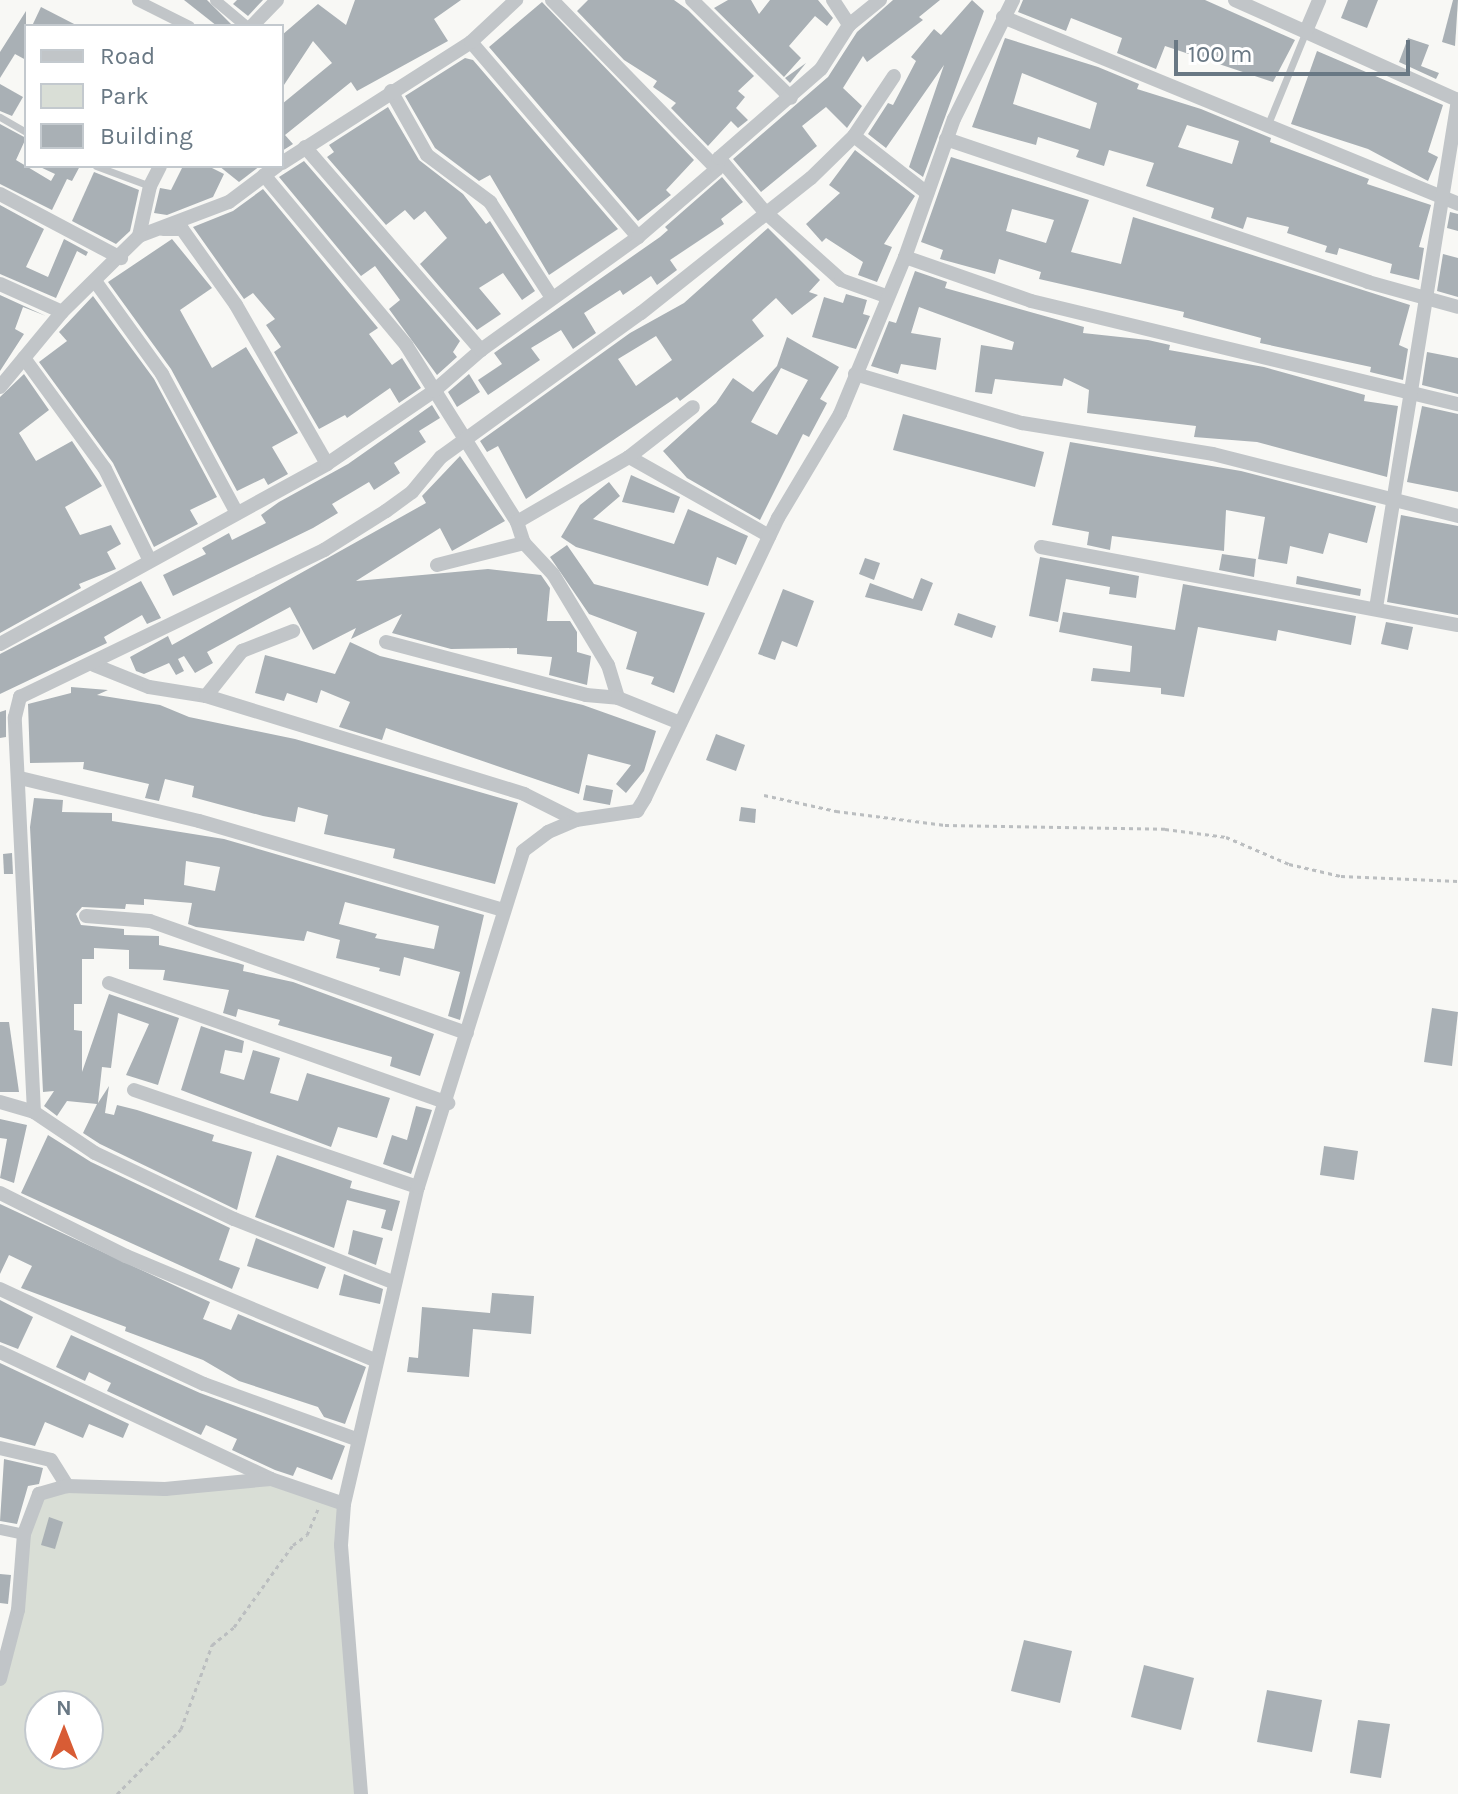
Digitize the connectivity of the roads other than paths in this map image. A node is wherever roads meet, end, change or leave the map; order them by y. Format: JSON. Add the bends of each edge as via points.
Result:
{"nodes":[{"id":1,"x":215,"y":0,"type":"edge"},
{"id":2,"x":277,"y":0,"type":"edge"},
{"id":3,"x":516,"y":0,"type":"edge"},
{"id":4,"x":552,"y":0,"type":"edge"},
{"id":5,"x":692,"y":0,"type":"edge"},
{"id":6,"x":833,"y":0,"type":"edge"},
{"id":7,"x":880,"y":0,"type":"edge"},
{"id":8,"x":1013,"y":0,"type":"edge"},
{"id":9,"x":1235,"y":0,"type":"edge"},
{"id":10,"x":1319,"y":0,"type":"edge"},
{"id":11,"x":144,"y":2,"type":"edge"},
{"id":12,"x":1003,"y":17,"type":"junction"},
{"id":13,"x":185,"y":24,"type":"edge"},
{"id":14,"x":246,"y":24,"type":"edge"},
{"id":15,"x":251,"y":24,"type":"edge"},
{"id":16,"x":849,"y":25,"type":"junction"},
{"id":17,"x":1306,"y":31,"type":"junction"},
{"id":18,"x":471,"y":42,"type":"junction"},
{"id":19,"x":894,"y":76,"type":"dead end"},
{"id":20,"x":391,"y":91,"type":"junction"},
{"id":21,"x":791,"y":98,"type":"junction"},
{"id":22,"x":1458,"y":100,"type":"edge"},
{"id":23,"x":0,"y":117,"type":"edge"},
{"id":24,"x":1268,"y":124,"type":"junction"},
{"id":25,"x":24,"y":131,"type":"edge"},
{"id":26,"x":854,"y":136,"type":"junction"},
{"id":27,"x":946,"y":139,"type":"junction"},
{"id":28,"x":305,"y":147,"type":"junction"},
{"id":29,"x":284,"y":161,"type":"edge"},
{"id":30,"x":718,"y":164,"type":"junction"},
{"id":31,"x":101,"y":168,"type":"edge"},
{"id":32,"x":159,"y":168,"type":"edge"},
{"id":33,"x":274,"y":168,"type":"edge"},
{"id":34,"x":264,"y":175,"type":"junction"},
{"id":35,"x":150,"y":186,"type":"junction"},
{"id":36,"x":927,"y":193,"type":"junction"},
{"id":37,"x":0,"y":194,"type":"edge"},
{"id":38,"x":1443,"y":199,"type":"junction"},
{"id":39,"x":1458,"y":204,"type":"edge"},
{"id":40,"x":765,"y":212,"type":"junction"},
{"id":41,"x":163,"y":229,"type":"junction"},
{"id":42,"x":139,"y":236,"type":"junction"},
{"id":43,"x":638,"y":237,"type":"junction"},
{"id":44,"x":905,"y":257,"type":"junction"},
{"id":45,"x":121,"y":258,"type":"junction"},
{"id":46,"x":95,"y":281,"type":"junction"},
{"id":47,"x":0,"y":284,"type":"edge"},
{"id":48,"x":886,"y":296,"type":"junction"},
{"id":49,"x":552,"y":298,"type":"junction"},
{"id":50,"x":1429,"y":299,"type":"junction"},
{"id":51,"x":1458,"y":307,"type":"edge"},
{"id":52,"x":62,"y":312,"type":"junction"},
{"id":53,"x":481,"y":350,"type":"junction"},
{"id":54,"x":24,"y":358,"type":"junction"},
{"id":55,"x":855,"y":374,"type":"junction"},
{"id":56,"x":0,"y":387,"type":"edge"},
{"id":57,"x":434,"y":391,"type":"junction"},
{"id":58,"x":1407,"y":393,"type":"junction"},
{"id":59,"x":1458,"y":404,"type":"edge"},
{"id":60,"x":693,"y":407,"type":"dead end"},
{"id":61,"x":465,"y":441,"type":"junction"},
{"id":62,"x":629,"y":457,"type":"junction"},
{"id":63,"x":327,"y":464,"type":"junction"},
{"id":64,"x":1396,"y":503,"type":"junction"},
{"id":65,"x":237,"y":513,"type":"junction"},
{"id":66,"x":1458,"y":516,"type":"edge"},
{"id":67,"x":517,"y":522,"type":"junction"},
{"id":68,"x":769,"y":536,"type":"junction"},
{"id":69,"x":524,"y":543,"type":"junction"},
{"id":70,"x":1041,"y":547,"type":"dead end"},
{"id":71,"x":150,"y":561,"type":"junction"},
{"id":72,"x":437,"y":565,"type":"dead end"},
{"id":73,"x":1376,"y":608,"type":"junction"},
{"id":74,"x":1458,"y":625,"type":"edge"},
{"id":75,"x":293,"y":631,"type":"dead end"},
{"id":76,"x":4,"y":641,"type":"edge"},
{"id":77,"x":386,"y":642,"type":"dead end"},
{"id":78,"x":94,"y":665,"type":"junction"},
{"id":79,"x":206,"y":696,"type":"junction"},
{"id":80,"x":618,"y":698,"type":"junction"},
{"id":81,"x":680,"y":723,"type":"junction"},
{"id":82,"x":20,"y":778,"type":"junction"},
{"id":83,"x":576,"y":820,"type":"junction"},
{"id":84,"x":503,"y":910,"type":"junction"},
{"id":85,"x":86,"y":916,"type":"dead end"},
{"id":86,"x":109,"y":983,"type":"dead end"},
{"id":87,"x":467,"y":1033,"type":"junction"},
{"id":88,"x":134,"y":1090,"type":"dead end"},
{"id":89,"x":0,"y":1102,"type":"edge"},
{"id":90,"x":448,"y":1103,"type":"junction"},
{"id":91,"x":34,"y":1112,"type":"junction"},
{"id":92,"x":418,"y":1187,"type":"junction"},
{"id":93,"x":0,"y":1193,"type":"edge"},
{"id":94,"x":392,"y":1282,"type":"junction"},
{"id":95,"x":0,"y":1289,"type":"edge"},
{"id":96,"x":0,"y":1352,"type":"edge"},
{"id":97,"x":375,"y":1360,"type":"junction"},
{"id":98,"x":356,"y":1439,"type":"junction"},
{"id":99,"x":0,"y":1448,"type":"edge"},
{"id":100,"x":271,"y":1479,"type":"junction"},
{"id":101,"x":67,"y":1486,"type":"junction"},
{"id":102,"x":344,"y":1504,"type":"junction"},
{"id":103,"x":0,"y":1529,"type":"edge"},
{"id":104,"x":24,"y":1534,"type":"junction"},
{"id":105,"x":0,"y":1679,"type":"edge"},
{"id":106,"x":361,"y":1794,"type":"edge"}],
"edges":[{"from":1,"to":14,"type":"street"},
{"from":2,"to":15,"type":"street"},
{"from":3,"to":18,"type":"street"},
{"from":4,"to":30,"type":"street"},
{"from":5,"to":21,"type":"street"},
{"from":6,"to":16,"type":"street"},
{"from":7,"to":16,"type":"street"},
{"from":8,"to":12,"type":"street"},
{"from":9,"to":17,"type":"street"},
{"from":10,"to":17,"type":"street"},
{"from":11,"to":13,"type":"street"},
{"from":12,"to":24,"type":"street"},
{"from":12,"to":27,"type":"street"},
{"from":16,"to":21,"type":"street","via":[[821,69]]},
{"from":17,"to":22,"type":"street"},
{"from":17,"to":24,"type":"lane"},
{"from":18,"to":20,"type":"street"},
{"from":18,"to":43,"type":"street"},
{"from":19,"to":26,"type":"street"},
{"from":20,"to":28,"type":"street"},
{"from":20,"to":49,"type":"street","via":[[427,155],[490,202]]},
{"from":21,"to":30,"type":"street"},
{"from":22,"to":38,"type":"street"},
{"from":23,"to":25,"type":"lane"},
{"from":24,"to":38,"type":"street"},
{"from":26,"to":36,"type":"street"},
{"from":26,"to":40,"type":"street","via":[[811,178]]},
{"from":27,"to":36,"type":"street"},
{"from":27,"to":50,"type":"street"},
{"from":28,"to":29,"type":"street"},
{"from":28,"to":53,"type":"street"},
{"from":30,"to":40,"type":"street"},
{"from":30,"to":43,"type":"street"},
{"from":31,"to":35,"type":"lane"},
{"from":32,"to":35,"type":"street"},
{"from":33,"to":34,"type":"street"},
{"from":34,"to":41,"type":"street","via":[[229,202]]},
{"from":34,"to":57,"type":"street","via":[[406,345]]},
{"from":35,"to":42,"type":"street"},
{"from":36,"to":44,"type":"street"},
{"from":37,"to":45,"type":"street"},
{"from":38,"to":39,"type":"street"},
{"from":38,"to":50,"type":"street"},
{"from":40,"to":48,"type":"street","via":[[841,280]]},
{"from":40,"to":61,"type":"street","via":[[641,313]]},
{"from":41,"to":42,"type":"street"},
{"from":41,"to":63,"type":"street","via":[[182,229],[236,305]]},
{"from":42,"to":45,"type":"street"},
{"from":43,"to":49,"type":"street"},
{"from":44,"to":48,"type":"street"},
{"from":44,"to":58,"type":"street","via":[[1031,301]]},
{"from":45,"to":46,"type":"street"},
{"from":46,"to":52,"type":"street"},
{"from":46,"to":65,"type":"street","via":[[162,374]]},
{"from":47,"to":52,"type":"street"},
{"from":48,"to":55,"type":"street"},
{"from":49,"to":53,"type":"street"},
{"from":50,"to":51,"type":"street"},
{"from":50,"to":58,"type":"street"},
{"from":52,"to":54,"type":"street"},
{"from":53,"to":57,"type":"street"},
{"from":54,"to":56,"type":"street"},
{"from":54,"to":71,"type":"street","via":[[105,469]]},
{"from":55,"to":64,"type":"street","via":[[1022,423],[1213,454]]},
{"from":55,"to":68,"type":"street","via":[[840,414]]},
{"from":57,"to":61,"type":"street"},
{"from":57,"to":63,"type":"street"},
{"from":58,"to":59,"type":"street"},
{"from":58,"to":64,"type":"street"},
{"from":60,"to":62,"type":"street"},
{"from":61,"to":67,"type":"street"},
{"from":61,"to":78,"type":"street","via":[[441,457],[412,492],[324,550]]},
{"from":62,"to":67,"type":"street"},
{"from":62,"to":68,"type":"street"},
{"from":63,"to":65,"type":"street"},
{"from":64,"to":66,"type":"street"},
{"from":64,"to":73,"type":"street"},
{"from":65,"to":71,"type":"street"},
{"from":67,"to":69,"type":"street"},
{"from":68,"to":81,"type":"street"},
{"from":69,"to":72,"type":"street"},
{"from":69,"to":80,"type":"street","via":[[553,574],[608,665]]},
{"from":70,"to":73,"type":"street"},
{"from":71,"to":76,"type":"street"},
{"from":73,"to":74,"type":"street"},
{"from":75,"to":79,"type":"street","via":[[242,651]]},
{"from":77,"to":80,"type":"street","via":[[586,695]]},
{"from":78,"to":79,"type":"street","via":[[149,687]]},
{"from":78,"to":82,"type":"street","via":[[20,697],[15,717]]},
{"from":79,"to":83,"type":"street","via":[[524,794]]},
{"from":80,"to":81,"type":"street"},
{"from":81,"to":83,"type":"street","via":[[637,811]]},
{"from":82,"to":84,"type":"street","via":[[199,821]]},
{"from":82,"to":91,"type":"street"},
{"from":83,"to":84,"type":"street","via":[[523,851]]},
{"from":84,"to":87,"type":"street"},
{"from":85,"to":87,"type":"street","via":[[150,921]]},
{"from":86,"to":90,"type":"street"},
{"from":87,"to":90,"type":"street"},
{"from":88,"to":92,"type":"street"},
{"from":89,"to":91,"type":"street"},
{"from":90,"to":92,"type":"street"},
{"from":91,"to":94,"type":"street","via":[[95,1153],[234,1219]]},
{"from":92,"to":94,"type":"street"},
{"from":93,"to":97,"type":"street","via":[[169,1275]]},
{"from":94,"to":97,"type":"street"},
{"from":95,"to":98,"type":"street","via":[[204,1384]]},
{"from":96,"to":100,"type":"street"},
{"from":97,"to":98,"type":"street"},
{"from":98,"to":102,"type":"street"},
{"from":99,"to":101,"type":"street","via":[[51,1460]]},
{"from":100,"to":101,"type":"street","via":[[165,1489]]},
{"from":100,"to":102,"type":"street"},
{"from":101,"to":104,"type":"street","via":[[39,1494]]},
{"from":102,"to":106,"type":"street","via":[[341,1545]]},
{"from":103,"to":104,"type":"street"},
{"from":104,"to":105,"type":"street","via":[[18,1610]]}]}
